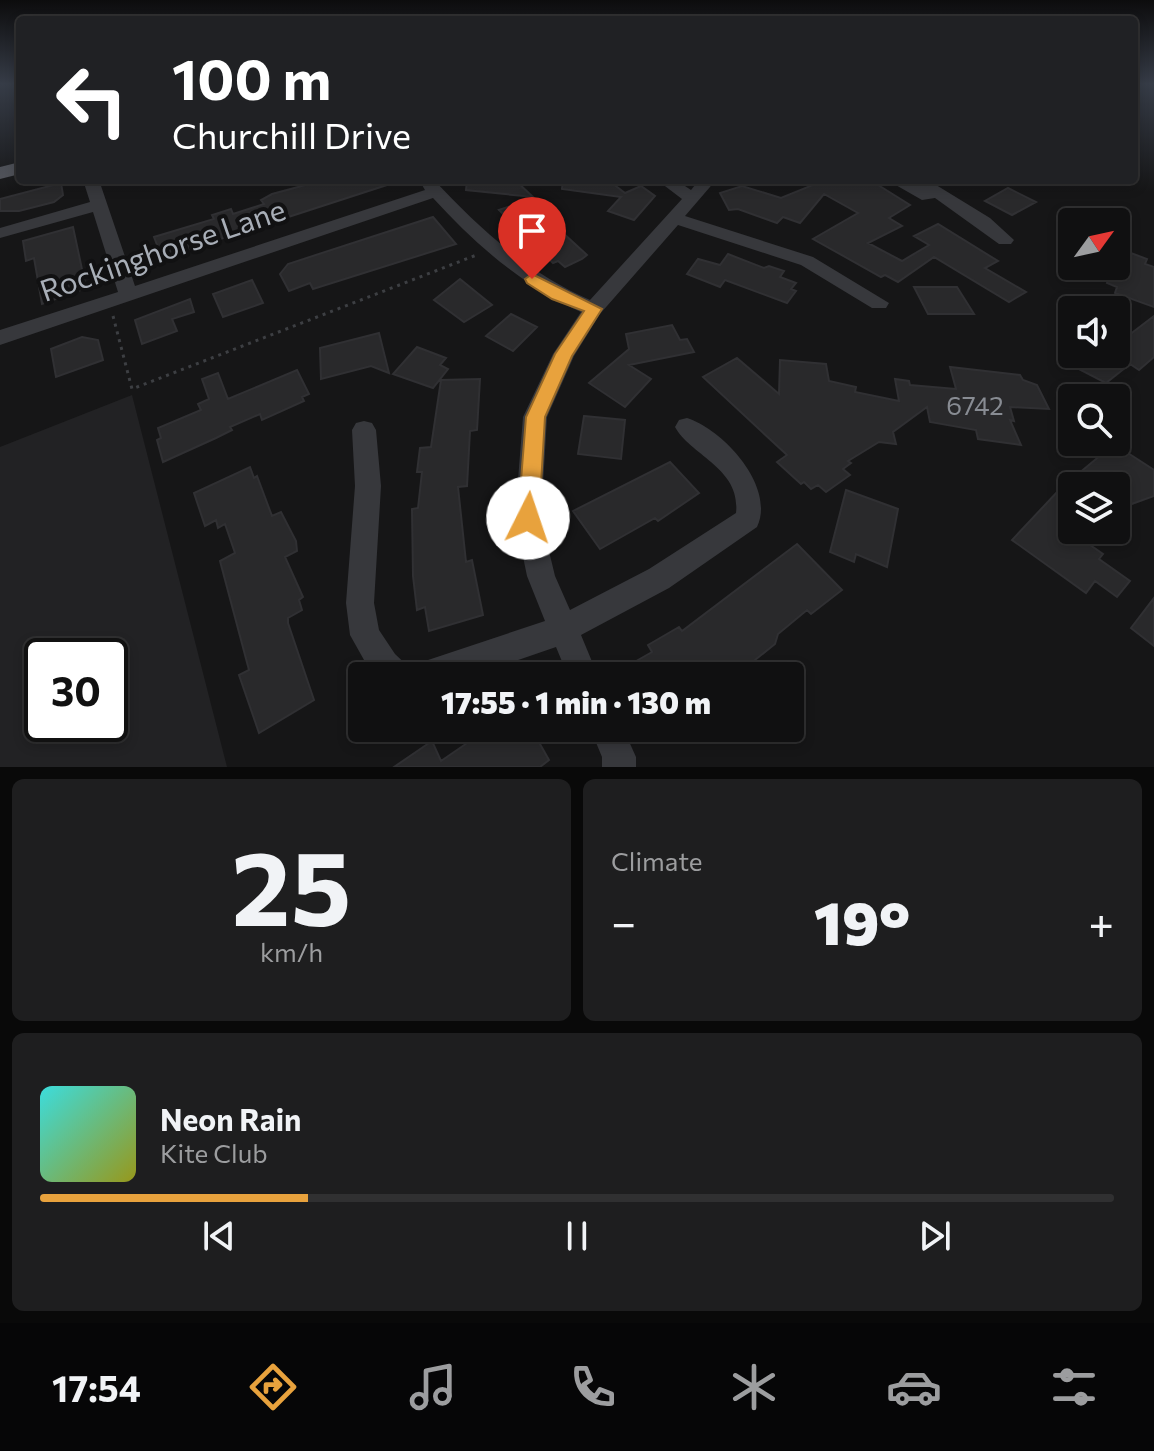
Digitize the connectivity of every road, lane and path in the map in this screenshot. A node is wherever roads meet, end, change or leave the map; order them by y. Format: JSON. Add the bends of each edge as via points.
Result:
{"nodes":[{"id":1,"x":92,"y":184,"type":"edge"},
{"id":2,"x":667,"y":184,"type":"edge"},
{"id":3,"x":704,"y":184,"type":"edge"},
{"id":4,"x":903,"y":184,"type":"edge"},
{"id":5,"x":923,"y":184,"type":"edge"},
{"id":6,"x":430,"y":186,"type":"edge"},
{"id":7,"x":99,"y":205,"type":"junction"},
{"id":8,"x":682,"y":209,"type":"junction"},
{"id":9,"x":984,"y":222,"type":"junction"},
{"id":10,"x":0,"y":233,"type":"edge"},
{"id":11,"x":1005,"y":240,"type":"dead end"},
{"id":12,"x":493,"y":249,"type":"junction"},
{"id":13,"x":118,"y":298,"type":"junction"},
{"id":14,"x":879,"y":303,"type":"dead end"},
{"id":15,"x":593,"y":309,"type":"junction"},
{"id":16,"x":0,"y":338,"type":"edge"},
{"id":17,"x":687,"y":427,"type":"dead end"},
{"id":18,"x":364,"y":430,"type":"dead end"},
{"id":19,"x":562,"y":629,"type":"junction"},
{"id":20,"x":382,"y":662,"type":"edge"},
{"id":21,"x":466,"y":662,"type":"edge"},
{"id":22,"x":577,"y":662,"type":"edge"},
{"id":23,"x":612,"y":742,"type":"edge"},
{"id":24,"x":619,"y":767,"type":"edge"}],
"edges":[{"from":1,"to":7,"type":"street"},
{"from":2,"to":8,"type":"street"},
{"from":3,"to":8,"type":"street"},
{"from":4,"to":9,"type":"street"},
{"from":5,"to":9,"type":"street"},
{"from":6,"to":12,"type":"street"},
{"from":6,"to":13,"type":"street","name":"Rockinghorse Lane"},
{"from":7,"to":10,"type":"street"},
{"from":7,"to":13,"type":"street"},
{"from":8,"to":14,"type":"street","via":[[825,269]]},
{"from":8,"to":15,"type":"street"},
{"from":9,"to":11,"type":"street"},
{"from":12,"to":13,"type":"path","via":[[132,389]]},
{"from":12,"to":15,"type":"street","via":[[557,295]]},
{"from":13,"to":16,"type":"street","name":"Rockinghorse Lane"},
{"from":15,"to":19,"type":"street","via":[[564,354],[535,417],[528,518],[541,576]]},
{"from":17,"to":19,"type":"street","via":[[723,455],[750,498],[748,519],[701,555]]},
{"from":18,"to":20,"type":"street","via":[[368,486],[360,603],[365,635]]},
{"from":19,"to":21,"type":"street"},
{"from":19,"to":22,"type":"street"},
{"from":23,"to":24,"type":"street"}]}
